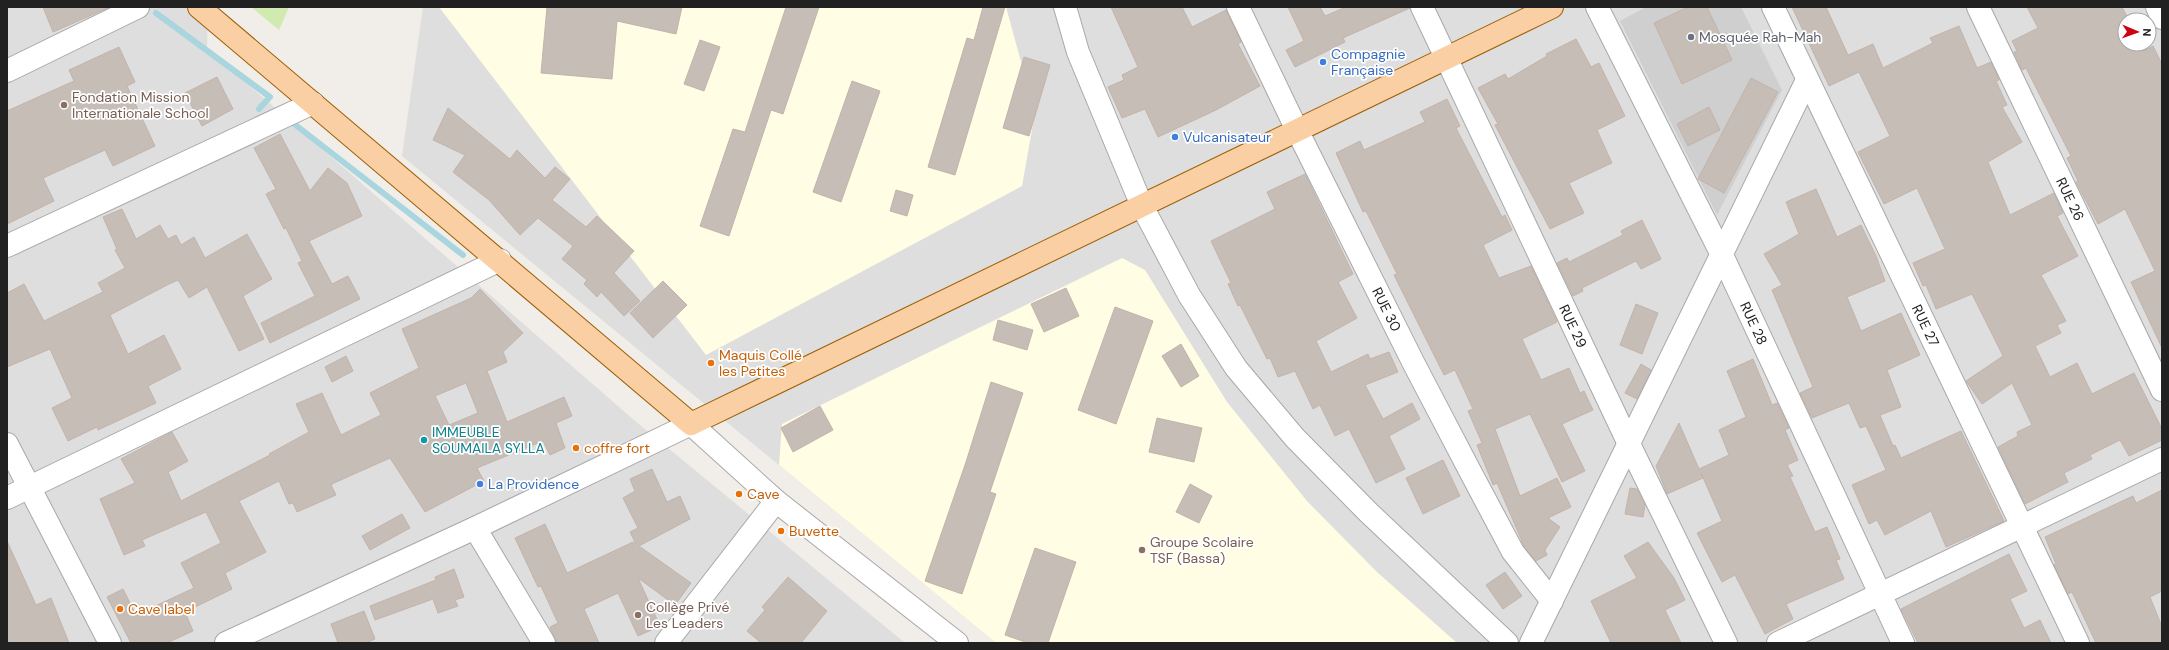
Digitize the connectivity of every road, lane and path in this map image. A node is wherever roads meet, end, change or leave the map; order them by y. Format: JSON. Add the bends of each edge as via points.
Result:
{"nodes":[{"id":1,"x":138,"y":7,"type":"edge"},
{"id":2,"x":199,"y":7,"type":"edge"},
{"id":3,"x":1065,"y":7,"type":"edge"},
{"id":4,"x":1238,"y":7,"type":"edge"},
{"id":5,"x":1422,"y":7,"type":"edge"},
{"id":6,"x":1552,"y":7,"type":"edge"},
{"id":7,"x":1597,"y":7,"type":"edge"},
{"id":8,"x":1773,"y":7,"type":"edge"},
{"id":9,"x":1978,"y":7,"type":"edge"},
{"id":10,"x":2157,"y":7,"type":"edge"},
{"id":11,"x":2162,"y":18,"type":"edge"},
{"id":12,"x":1446,"y":58,"type":"junction"},
{"id":13,"x":7,"y":71,"type":"edge"},
{"id":14,"x":1807,"y":80,"type":"junction"},
{"id":15,"x":313,"y":103,"type":"junction"},
{"id":16,"x":1297,"y":130,"type":"junction"},
{"id":17,"x":1142,"y":206,"type":"junction"},
{"id":18,"x":7,"y":246,"type":"edge"},
{"id":19,"x":1722,"y":255,"type":"junction"},
{"id":20,"x":500,"y":260,"type":"junction"},
{"id":21,"x":2162,"y":390,"type":"edge"},
{"id":22,"x":691,"y":424,"type":"junction"},
{"id":23,"x":7,"y":444,"type":"edge"},
{"id":24,"x":1629,"y":444,"type":"junction"},
{"id":25,"x":2162,"y":459,"type":"edge"},
{"id":26,"x":30,"y":488,"type":"junction"},
{"id":27,"x":7,"y":498,"type":"edge"},
{"id":28,"x":776,"y":501,"type":"junction"},
{"id":29,"x":2022,"y":526,"type":"junction"},
{"id":30,"x":475,"y":528,"type":"junction"},
{"id":31,"x":1879,"y":595,"type":"junction"},
{"id":32,"x":1552,"y":601,"type":"junction"},
{"id":33,"x":251,"y":638,"type":"edge"},
{"id":34,"x":110,"y":643,"type":"edge"},
{"id":35,"x":226,"y":643,"type":"edge"},
{"id":36,"x":544,"y":643,"type":"edge"},
{"id":37,"x":666,"y":643,"type":"edge"},
{"id":38,"x":957,"y":643,"type":"edge"},
{"id":39,"x":1507,"y":643,"type":"edge"},
{"id":40,"x":1532,"y":643,"type":"edge"},
{"id":41,"x":1726,"y":643,"type":"edge"},
{"id":42,"x":1778,"y":643,"type":"edge"},
{"id":43,"x":1903,"y":643,"type":"edge"},
{"id":44,"x":2078,"y":643,"type":"edge"}],
"edges":[{"from":1,"to":13,"type":"street"},
{"from":2,"to":15,"type":"main road"},
{"from":3,"to":17,"type":"street","via":[[1078,52]]},
{"from":4,"to":16,"type":"street","name":"RUE 30"},
{"from":5,"to":12,"type":"street","name":"RUE 29"},
{"from":6,"to":12,"type":"main road"},
{"from":7,"to":19,"type":"street","name":"RUE 28"},
{"from":8,"to":14,"type":"street","name":"RUE 27"},
{"from":9,"to":21,"type":"street","name":"RUE 26"},
{"from":10,"to":11,"type":"street"},
{"from":12,"to":16,"type":"main road"},
{"from":12,"to":24,"type":"street","name":"RUE 29"},
{"from":14,"to":19,"type":"street"},
{"from":14,"to":29,"type":"street","name":"RUE 27"},
{"from":15,"to":18,"type":"street"},
{"from":15,"to":20,"type":"main road"},
{"from":16,"to":17,"type":"main road"},
{"from":16,"to":32,"type":"street","name":"RUE 30","via":[[1414,364],[1513,552]]},
{"from":17,"to":22,"type":"main road"},
{"from":17,"to":39,"type":"street","via":[[1189,296],[1236,368],[1295,438],[1369,513]]},
{"from":19,"to":24,"type":"street"},
{"from":19,"to":31,"type":"street","name":"RUE 28"},
{"from":20,"to":22,"type":"main road"},
{"from":20,"to":26,"type":"street"},
{"from":22,"to":28,"type":"street"},
{"from":22,"to":30,"type":"street"},
{"from":23,"to":26,"type":"street"},
{"from":24,"to":32,"type":"street"},
{"from":24,"to":41,"type":"street","name":"RUE 29"},
{"from":25,"to":29,"type":"street"},
{"from":26,"to":27,"type":"street"},
{"from":26,"to":34,"type":"street"},
{"from":28,"to":37,"type":"street"},
{"from":28,"to":38,"type":"street"},
{"from":29,"to":31,"type":"street"},
{"from":29,"to":44,"type":"street","name":"RUE 27"},
{"from":30,"to":33,"type":"street"},
{"from":30,"to":36,"type":"street"},
{"from":31,"to":42,"type":"street"},
{"from":31,"to":43,"type":"street","name":"RUE 28"},
{"from":32,"to":40,"type":"street"},
{"from":33,"to":35,"type":"street"}]}
